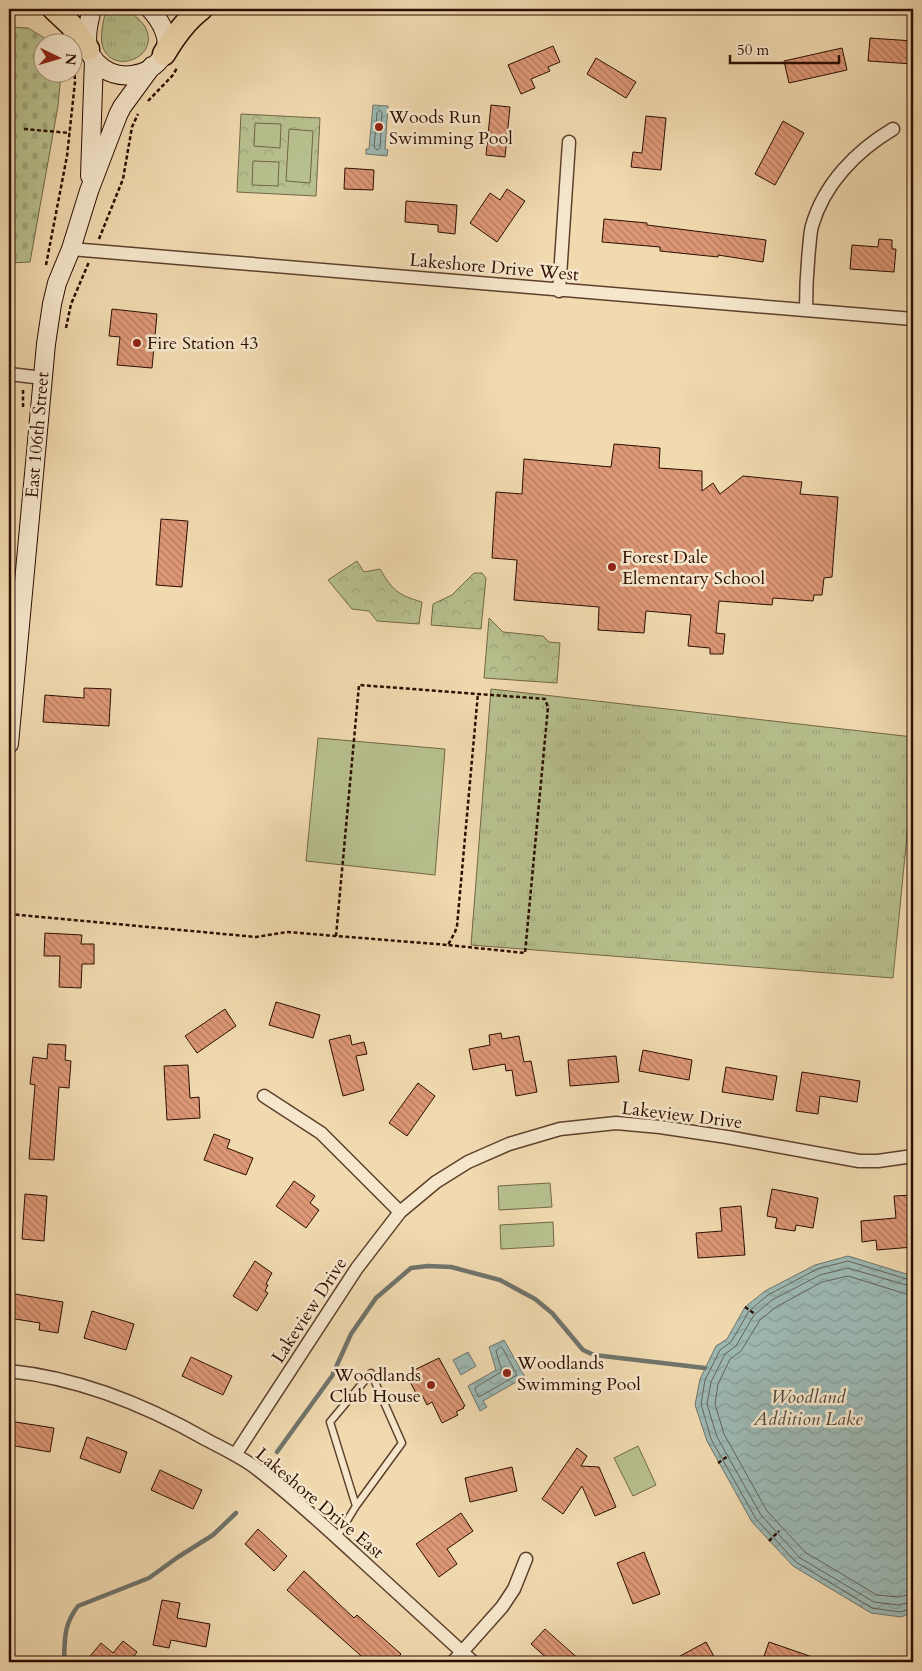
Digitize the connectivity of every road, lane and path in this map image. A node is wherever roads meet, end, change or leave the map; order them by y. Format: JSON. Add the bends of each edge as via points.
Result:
{"nodes":[{"id":1,"x":54,"y":9,"type":"edge"},
{"id":2,"x":92,"y":9,"type":"edge"},
{"id":3,"x":150,"y":9,"type":"edge"},
{"id":4,"x":201,"y":9,"type":"edge"},
{"id":5,"x":91,"y":54,"type":"junction"},
{"id":6,"x":165,"y":62,"type":"junction"},
{"id":7,"x":145,"y":104,"type":"dead end"},
{"id":8,"x":141,"y":109,"type":"dead end"},
{"id":9,"x":24,"y":129,"type":"dead end"},
{"id":10,"x":893,"y":129,"type":"dead end"},
{"id":11,"x":70,"y":133,"type":"dead end"},
{"id":12,"x":569,"y":142,"type":"dead end"},
{"id":13,"x":89,"y":191,"type":"junction"},
{"id":14,"x":71,"y":249,"type":"junction"},
{"id":15,"x":94,"y":251,"type":"junction"},
{"id":16,"x":559,"y":291,"type":"junction"},
{"id":17,"x":806,"y":310,"type":"junction"},
{"id":18,"x":913,"y":319,"type":"edge"},
{"id":19,"x":66,"y":329,"type":"dead end"},
{"id":20,"x":9,"y":374,"type":"edge"},
{"id":21,"x":43,"y":378,"type":"junction"},
{"id":22,"x":478,"y":694,"type":"junction"},
{"id":23,"x":9,"y":744,"type":"edge"},
{"id":24,"x":9,"y":914,"type":"edge"},
{"id":25,"x":336,"y":936,"type":"junction"},
{"id":26,"x":448,"y":945,"type":"junction"},
{"id":27,"x":264,"y":1096,"type":"dead end"},
{"id":28,"x":913,"y":1156,"type":"edge"},
{"id":29,"x":400,"y":1212,"type":"junction"},
{"id":30,"x":745,"y":1307,"type":"dead end"},
{"id":31,"x":755,"y":1314,"type":"dead end"},
{"id":32,"x":9,"y":1371,"type":"edge"},
{"id":33,"x":235,"y":1455,"type":"junction"},
{"id":34,"x":728,"y":1456,"type":"dead end"},
{"id":35,"x":718,"y":1463,"type":"dead end"},
{"id":36,"x":356,"y":1506,"type":"junction"},
{"id":37,"x":779,"y":1531,"type":"dead end"},
{"id":38,"x":337,"y":1537,"type":"junction"},
{"id":39,"x":769,"y":1541,"type":"dead end"},
{"id":40,"x":526,"y":1559,"type":"dead end"},
{"id":41,"x":462,"y":1652,"type":"junction"},
{"id":42,"x":453,"y":1662,"type":"edge"},
{"id":43,"x":473,"y":1662,"type":"edge"}],
"edges":[{"from":1,"to":5,"type":"highway","via":[[71,25]]},
{"from":2,"to":5,"type":"street","name":"East 106th Street","via":[[88,26]]},
{"from":3,"to":6,"type":"street","via":[[162,26],[166,41]]},
{"from":4,"to":6,"type":"highway","via":[[175,35]]},
{"from":5,"to":6,"type":"street","via":[[108,72],[126,76],[142,73]]},
{"from":5,"to":13,"type":"street","name":"East 106th Street"},
{"from":6,"to":7,"type":"path","via":[[172,76]]},
{"from":6,"to":13,"type":"street","name":"East 106th Street","via":[[122,107]]},
{"from":8,"to":15,"type":"path","via":[[132,127],[123,179]]},
{"from":9,"to":11,"type":"path"},
{"from":10,"to":17,"type":"street","via":[[851,161],[822,199],[812,228]]},
{"from":12,"to":16,"type":"street"},
{"from":13,"to":14,"type":"street","name":"East 106th Street"},
{"from":14,"to":15,"type":"street","name":"Lakeshore Drive West"},
{"from":14,"to":21,"type":"street","name":"East 106th Street","via":[[52,304]]},
{"from":15,"to":16,"type":"street","name":"Lakeshore Drive West"},
{"from":15,"to":19,"type":"path","via":[[74,296]]},
{"from":16,"to":17,"type":"street","name":"Lakeshore Drive West"},
{"from":17,"to":18,"type":"street","name":"Lakeshore Drive West"},
{"from":20,"to":21,"type":"street"},
{"from":21,"to":23,"type":"street","name":"East 106th Street"},
{"from":22,"to":25,"type":"path","via":[[359,685]]},
{"from":22,"to":26,"type":"path","via":[[456,926]]},
{"from":22,"to":26,"type":"path","via":[[545,700],[548,707],[525,953]]},
{"from":24,"to":25,"type":"path","via":[[256,937],[287,932]]},
{"from":25,"to":26,"type":"path"},
{"from":27,"to":29,"type":"street","via":[[321,1133]]},
{"from":28,"to":29,"type":"street","name":"Lakeview Drive","via":[[859,1162],[727,1137],[616,1123],[560,1129],[509,1144],[468,1162],[436,1182]]},
{"from":29,"to":33,"type":"street","name":"Lakeview Drive","via":[[357,1268]]},
{"from":30,"to":31,"type":"path"},
{"from":32,"to":33,"type":"street","name":"Lakeshore Drive East","via":[[99,1390],[182,1425]]},
{"from":33,"to":38,"type":"street","name":"Lakeshore Drive East","via":[[299,1503]]},
{"from":34,"to":35,"type":"path"},
{"from":36,"to":36,"type":"lane","via":[[402,1443],[371,1373],[330,1422]]},
{"from":36,"to":38,"type":"lane"},
{"from":37,"to":39,"type":"path"},
{"from":38,"to":41,"type":"street","name":"Lakeshore Drive East"},
{"from":40,"to":41,"type":"street","via":[[514,1589],[502,1607]]},
{"from":41,"to":42,"type":"street"},
{"from":41,"to":43,"type":"street","name":"Lakeshore Drive East"}]}
